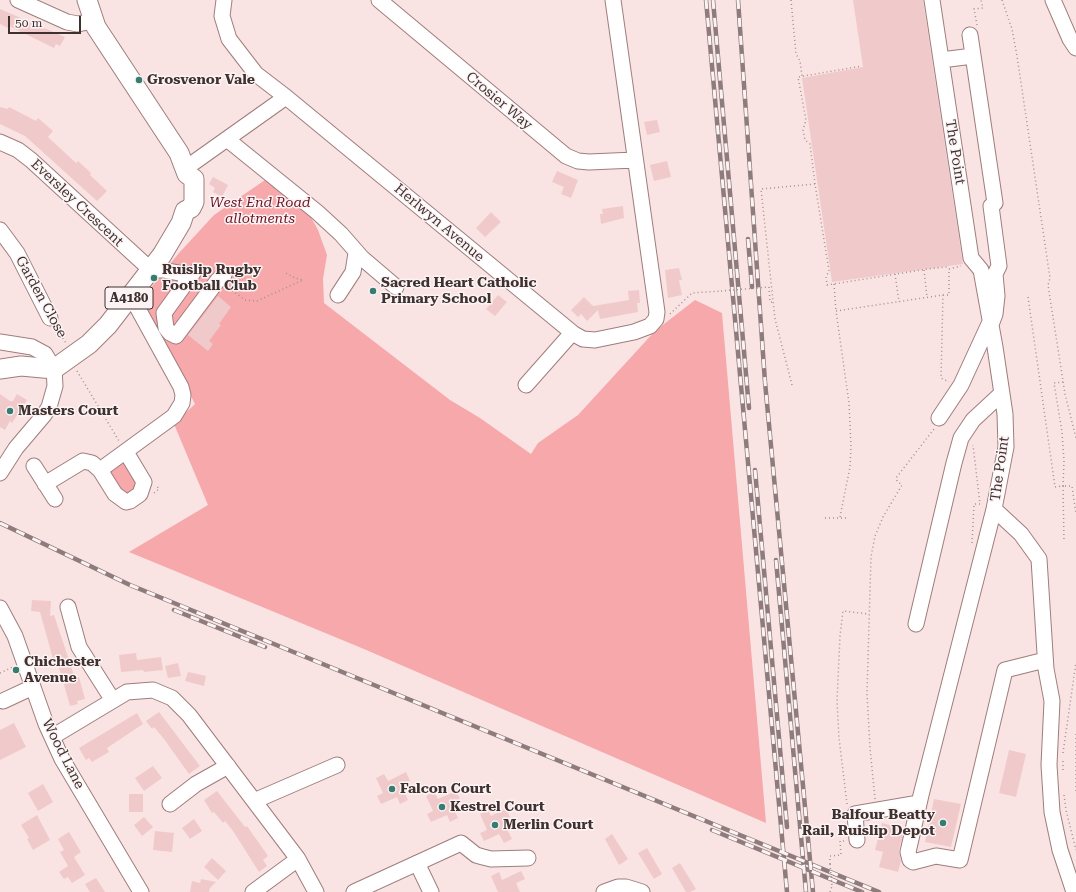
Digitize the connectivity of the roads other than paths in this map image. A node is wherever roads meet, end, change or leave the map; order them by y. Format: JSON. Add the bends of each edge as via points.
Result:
{"nodes":[{"id":1,"x":18,"y":0,"type":"edge"},
{"id":2,"x":87,"y":0,"type":"edge"},
{"id":3,"x":224,"y":0,"type":"edge"},
{"id":4,"x":379,"y":0,"type":"edge"},
{"id":5,"x":613,"y":0,"type":"edge"},
{"id":6,"x":932,"y":0,"type":"edge"},
{"id":7,"x":1053,"y":0,"type":"edge"},
{"id":8,"x":93,"y":21,"type":"junction"},
{"id":9,"x":970,"y":35,"type":"road end"},
{"id":10,"x":1076,"y":48,"type":"edge"},
{"id":11,"x":973,"y":56,"type":"junction"},
{"id":12,"x":941,"y":60,"type":"junction"},
{"id":13,"x":286,"y":97,"type":"junction"},
{"id":14,"x":228,"y":140,"type":"junction"},
{"id":15,"x":0,"y":142,"type":"edge"},
{"id":16,"x":635,"y":160,"type":"junction"},
{"id":17,"x":187,"y":171,"type":"junction"},
{"id":18,"x":0,"y":230,"type":"edge"},
{"id":19,"x":356,"y":253,"type":"junction"},
{"id":20,"x":156,"y":263,"type":"junction"},
{"id":21,"x":191,"y":276,"type":"junction"},
{"id":22,"x":396,"y":286,"type":"dead end"},
{"id":23,"x":338,"y":295,"type":"dead end"},
{"id":24,"x":131,"y":296,"type":"junction"},
{"id":25,"x":50,"y":318,"type":"road end"},
{"id":26,"x":990,"y":322,"type":"junction"},
{"id":27,"x":572,"y":333,"type":"junction"},
{"id":28,"x":0,"y":342,"type":"edge"},
{"id":29,"x":0,"y":369,"type":"edge"},
{"id":30,"x":54,"y":369,"type":"junction"},
{"id":31,"x":526,"y":385,"type":"dead end"},
{"id":32,"x":1001,"y":394,"type":"junction"},
{"id":33,"x":939,"y":418,"type":"road end"},
{"id":34,"x":126,"y":452,"type":"junction"},
{"id":35,"x":34,"y":466,"type":"dead end"},
{"id":36,"x":100,"y":470,"type":"junction"},
{"id":37,"x":0,"y":472,"type":"edge"},
{"id":38,"x":46,"y":484,"type":"junction"},
{"id":39,"x":55,"y":499,"type":"dead end"},
{"id":40,"x":994,"y":509,"type":"junction"},
{"id":41,"x":68,"y":607,"type":"dead end"},
{"id":42,"x":0,"y":610,"type":"edge"},
{"id":43,"x":916,"y":624,"type":"dead end"},
{"id":44,"x":1045,"y":660,"type":"junction"},
{"id":45,"x":33,"y":687,"type":"junction"},
{"id":46,"x":112,"y":700,"type":"junction"},
{"id":47,"x":3,"y":701,"type":"dead end"},
{"id":48,"x":52,"y":737,"type":"junction"},
{"id":49,"x":337,"y":764,"type":"dead end"},
{"id":50,"x":228,"y":766,"type":"junction"},
{"id":51,"x":254,"y":801,"type":"junction"},
{"id":52,"x":919,"y":803,"type":"junction"},
{"id":53,"x":168,"y":806,"type":"dead end"},
{"id":54,"x":852,"y":840,"type":"road end"},
{"id":55,"x":528,"y":858,"type":"dead end"},
{"id":56,"x":298,"y":859,"type":"junction"},
{"id":57,"x":417,"y":863,"type":"junction"},
{"id":58,"x":141,"y":892,"type":"edge"},
{"id":59,"x":253,"y":892,"type":"edge"},
{"id":60,"x":316,"y":892,"type":"edge"},
{"id":61,"x":354,"y":892,"type":"edge"},
{"id":62,"x":431,"y":892,"type":"edge"},
{"id":63,"x":604,"y":892,"type":"edge"},
{"id":64,"x":642,"y":892,"type":"edge"},
{"id":65,"x":1074,"y":892,"type":"edge"}],
"edges":[{"from":1,"to":8,"type":"street","via":[[67,22],[78,24]]},
{"from":2,"to":8,"type":"main road"},
{"from":3,"to":13,"type":"street","name":"Herlwyn Avenue","via":[[222,16],[229,39],[256,74]]},
{"from":4,"to":16,"type":"street","name":"Crosier Way","via":[[566,156],[589,162]]},
{"from":5,"to":16,"type":"street"},
{"from":6,"to":12,"type":"street","name":"The Point"},
{"from":7,"to":10,"type":"street"},
{"from":8,"to":17,"type":"main road","via":[[179,153]]},
{"from":9,"to":11,"type":"street"},
{"from":11,"to":12,"type":"street"},
{"from":11,"to":26,"type":"street","via":[[995,204],[991,206],[999,266],[995,274],[995,314]]},
{"from":12,"to":26,"type":"street","name":"The Point","via":[[971,258],[981,270]]},
{"from":13,"to":14,"type":"street"},
{"from":13,"to":27,"type":"street","name":"Herlwyn Avenue"},
{"from":14,"to":17,"type":"street"},
{"from":14,"to":19,"type":"street","via":[[317,212],[341,234]]},
{"from":15,"to":20,"type":"street","name":"Eversley Crescent","via":[[18,150],[31,160]]},
{"from":16,"to":27,"type":"street","name":"Herlwyn Avenue","via":[[656,319],[650,326],[634,332],[595,340],[583,339]]},
{"from":17,"to":20,"type":"main road","number":"A4180","via":[[183,180],[180,204],[185,210],[181,223]]},
{"from":18,"to":25,"type":"street","name":"Garden Close","via":[[17,253]]},
{"from":19,"to":22,"type":"street"},
{"from":19,"to":23,"type":"street","via":[[354,272]]},
{"from":20,"to":21,"type":"street","name":"Eversley Crescent"},
{"from":20,"to":24,"type":"main road","number":"A4180"},
{"from":21,"to":21,"type":"street","name":"Eversley Crescent","via":[[219,280],[176,336],[166,328],[164,313]]},
{"from":24,"to":30,"type":"main road","number":"A4180","via":[[98,336]]},
{"from":24,"to":34,"type":"street","via":[[181,387],[182,403],[174,416]]},
{"from":26,"to":32,"type":"street","name":"The Point"},
{"from":26,"to":33,"type":"street","via":[[959,388]]},
{"from":27,"to":31,"type":"street"},
{"from":28,"to":30,"type":"street","via":[[39,350],[49,358]]},
{"from":29,"to":30,"type":"main road","via":[[22,366]]},
{"from":30,"to":37,"type":"street","via":[[55,386],[49,407]]},
{"from":32,"to":40,"type":"street","name":"The Point","via":[[1005,414],[1006,447]]},
{"from":32,"to":43,"type":"street","via":[[973,420],[964,433],[954,463]]},
{"from":34,"to":36,"type":"street"},
{"from":34,"to":36,"type":"street","via":[[143,478],[144,487],[140,494],[130,501],[122,500],[115,494]]},
{"from":35,"to":38,"type":"street"},
{"from":36,"to":38,"type":"street","via":[[92,463],[83,461]]},
{"from":38,"to":39,"type":"street"},
{"from":40,"to":44,"type":"street","via":[[1021,534],[1039,559]]},
{"from":40,"to":52,"type":"street","name":"The Point"},
{"from":41,"to":46,"type":"street","via":[[79,647]]},
{"from":42,"to":45,"type":"street","name":"Wood Lane","via":[[15,636]]},
{"from":44,"to":52,"type":"street","name":"The Point","via":[[1005,670],[960,860],[936,856],[914,862],[910,860],[908,852]]},
{"from":44,"to":65,"type":"street","via":[[1052,701],[1049,765],[1052,812],[1060,850]]},
{"from":45,"to":47,"type":"street"},
{"from":45,"to":48,"type":"street","name":"Wood Lane"},
{"from":46,"to":48,"type":"street"},
{"from":46,"to":50,"type":"street","via":[[126,692],[144,689],[164,693],[189,715]]},
{"from":48,"to":58,"type":"street","name":"Wood Lane"},
{"from":49,"to":51,"type":"street"},
{"from":50,"to":51,"type":"street"},
{"from":50,"to":53,"type":"street","via":[[196,784]]},
{"from":51,"to":56,"type":"street"},
{"from":52,"to":54,"type":"street","via":[[855,814]]},
{"from":55,"to":57,"type":"street","via":[[483,858],[476,855],[461,837]]},
{"from":56,"to":59,"type":"street"},
{"from":56,"to":60,"type":"street"},
{"from":57,"to":61,"type":"street"},
{"from":57,"to":62,"type":"street"},
{"from":63,"to":64,"type":"street","via":[[626,887]]}]}
